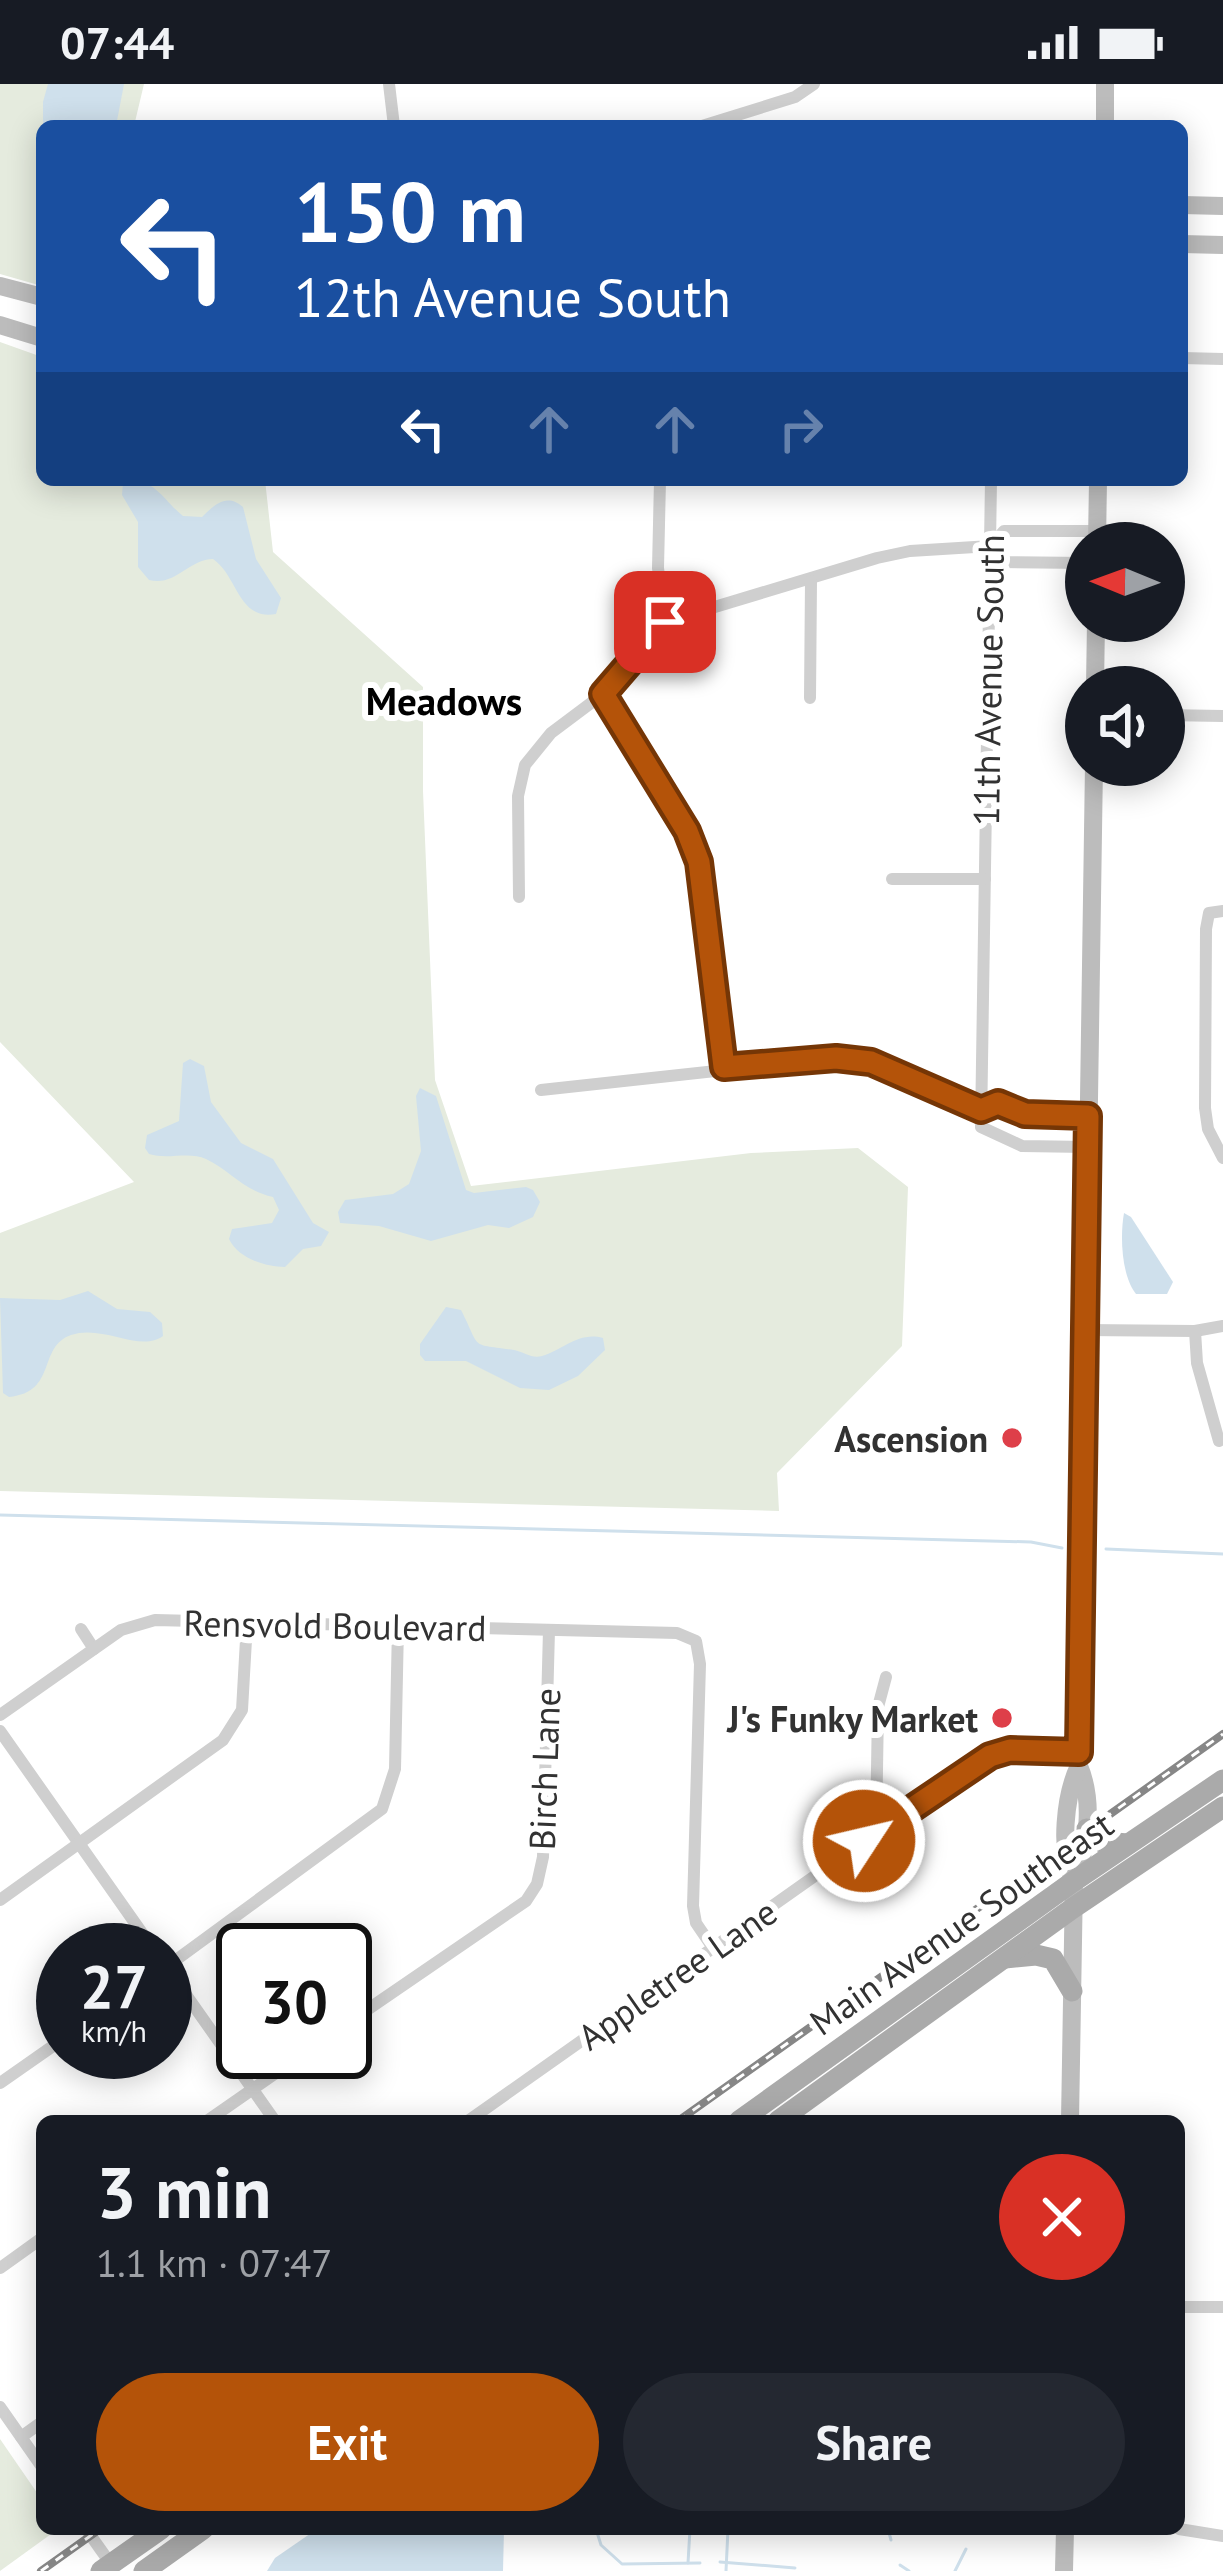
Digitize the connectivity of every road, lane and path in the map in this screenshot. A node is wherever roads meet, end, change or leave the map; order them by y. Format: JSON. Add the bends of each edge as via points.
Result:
{"nodes":[{"id":1,"x":388,"y":84,"type":"edge"},
{"id":2,"x":814,"y":84,"type":"edge"},
{"id":3,"x":1105,"y":84,"type":"edge"},
{"id":4,"x":393,"y":120,"type":"edge"},
{"id":5,"x":721,"y":120,"type":"edge"},
{"id":6,"x":1105,"y":120,"type":"edge"},
{"id":7,"x":1188,"y":205,"type":"edge"},
{"id":8,"x":1223,"y":206,"type":"edge"},
{"id":9,"x":1188,"y":244,"type":"edge"},
{"id":10,"x":1223,"y":244,"type":"edge"},
{"id":11,"x":0,"y":286,"type":"edge"},
{"id":12,"x":36,"y":295,"type":"edge"},
{"id":13,"x":0,"y":325,"type":"edge"},
{"id":14,"x":36,"y":336,"type":"edge"},
{"id":15,"x":1188,"y":358,"type":"edge"},
{"id":16,"x":1223,"y":359,"type":"edge"},
{"id":17,"x":660,"y":486,"type":"edge"},
{"id":18,"x":992,"y":486,"type":"edge"},
{"id":19,"x":1098,"y":486,"type":"edge"},
{"id":20,"x":1097,"y":522,"type":"edge"},
{"id":21,"x":1065,"y":535,"type":"edge"},
{"id":22,"x":991,"y":546,"type":"junction"},
{"id":23,"x":1065,"y":563,"type":"edge"},
{"id":24,"x":811,"y":581,"type":"junction"},
{"id":25,"x":665,"y":622,"type":"junction"},
{"id":26,"x":603,"y":694,"type":"junction"},
{"id":27,"x":810,"y":698,"type":"dead end"},
{"id":28,"x":1185,"y":715,"type":"edge"},
{"id":29,"x":1223,"y":716,"type":"edge"},
{"id":30,"x":1094,"y":786,"type":"edge"},
{"id":31,"x":892,"y":879,"type":"dead end"},
{"id":32,"x":985,"y":880,"type":"junction"},
{"id":33,"x":519,"y":897,"type":"dead end"},
{"id":34,"x":1216,"y":912,"type":"edge"},
{"id":35,"x":724,"y":1067,"type":"junction"},
{"id":36,"x":541,"y":1090,"type":"dead end"},
{"id":37,"x":981,"y":1110,"type":"junction"},
{"id":38,"x":1088,"y":1116,"type":"junction"},
{"id":39,"x":1087,"y":1147,"type":"junction"},
{"id":40,"x":1223,"y":1158,"type":"edge"},
{"id":41,"x":1223,"y":1326,"type":"edge"},
{"id":42,"x":1085,"y":1330,"type":"junction"},
{"id":43,"x":1195,"y":1331,"type":"junction"},
{"id":44,"x":1219,"y":1441,"type":"dead end"},
{"id":45,"x":248,"y":1622,"type":"junction"},
{"id":46,"x":398,"y":1626,"type":"junction"},
{"id":47,"x":81,"y":1629,"type":"dead end"},
{"id":48,"x":549,"y":1630,"type":"junction"},
{"id":49,"x":94,"y":1648,"type":"junction"},
{"id":50,"x":886,"y":1677,"type":"dead end"},
{"id":51,"x":0,"y":1714,"type":"edge"},
{"id":52,"x":0,"y":1731,"type":"edge"},
{"id":53,"x":1079,"y":1759,"type":"junction"},
{"id":54,"x":1223,"y":1780,"type":"edge"},
{"id":55,"x":1223,"y":1807,"type":"edge"},
{"id":56,"x":1088,"y":1828,"type":"junction"},
{"id":57,"x":876,"y":1833,"type":"junction"},
{"id":58,"x":80,"y":1844,"type":"junction"},
{"id":59,"x":1128,"y":1844,"type":"junction"},
{"id":60,"x":1074,"y":1881,"type":"junction"},
{"id":61,"x":0,"y":1900,"type":"edge"},
{"id":62,"x":1073,"y":1908,"type":"junction"},
{"id":63,"x":135,"y":1923,"type":"edge"},
{"id":64,"x":192,"y":1946,"type":"edge"},
{"id":65,"x":713,"y":1948,"type":"junction"},
{"id":66,"x":1005,"y":1958,"type":"junction"},
{"id":67,"x":1072,"y":1990,"type":"junction"},
{"id":68,"x":192,"y":2004,"type":"edge"},
{"id":69,"x":372,"y":2007,"type":"edge"},
{"id":70,"x":36,"y":2058,"type":"edge"},
{"id":71,"x":267,"y":2079,"type":"edge"},
{"id":72,"x":0,"y":2083,"type":"edge"},
{"id":73,"x":252,"y":2089,"type":"junction"},
{"id":74,"x":215,"y":2115,"type":"edge"},
{"id":75,"x":271,"y":2115,"type":"edge"},
{"id":76,"x":476,"y":2115,"type":"edge"},
{"id":77,"x":747,"y":2115,"type":"edge"},
{"id":78,"x":786,"y":2115,"type":"edge"},
{"id":79,"x":1070,"y":2115,"type":"edge"},
{"id":80,"x":36,"y":2243,"type":"edge"},
{"id":81,"x":0,"y":2268,"type":"edge"},
{"id":82,"x":1185,"y":2307,"type":"edge"},
{"id":83,"x":1223,"y":2308,"type":"edge"},
{"id":84,"x":0,"y":2407,"type":"edge"},
{"id":85,"x":36,"y":2426,"type":"edge"},
{"id":86,"x":21,"y":2437,"type":"junction"},
{"id":87,"x":36,"y":2458,"type":"edge"},
{"id":88,"x":1185,"y":2530,"type":"edge"},
{"id":89,"x":89,"y":2535,"type":"edge"},
{"id":90,"x":153,"y":2535,"type":"edge"},
{"id":91,"x":195,"y":2535,"type":"edge"},
{"id":92,"x":1065,"y":2535,"type":"edge"},
{"id":93,"x":1223,"y":2536,"type":"edge"},
{"id":94,"x":109,"y":2569,"type":"edge"},
{"id":95,"x":144,"y":2571,"type":"edge"},
{"id":96,"x":1064,"y":2571,"type":"edge"}],
"edges":[{"from":1,"to":4,"type":"street"},
{"from":2,"to":5,"type":"street"},
{"from":3,"to":6,"type":"street"},
{"from":7,"to":8,"type":"street"},
{"from":9,"to":10,"type":"street"},
{"from":11,"to":12,"type":"street"},
{"from":13,"to":14,"type":"street"},
{"from":15,"to":16,"type":"street"},
{"from":17,"to":25,"type":"street"},
{"from":18,"to":22,"type":"street","name":"11th Avenue South"},
{"from":19,"to":20,"type":"street"},
{"from":21,"to":22,"type":"street","via":[[1004,531]]},
{"from":22,"to":23,"type":"street","via":[[1001,562]]},
{"from":22,"to":24,"type":"street","via":[[910,551]]},
{"from":22,"to":32,"type":"street","name":"11th Avenue South"},
{"from":24,"to":25,"type":"street"},
{"from":24,"to":27,"type":"street"},
{"from":25,"to":26,"type":"street"},
{"from":26,"to":33,"type":"street","via":[[551,733],[525,765]]},
{"from":26,"to":35,"type":"street","via":[[699,862]]},
{"from":28,"to":29,"type":"street"},
{"from":30,"to":38,"type":"street"},
{"from":31,"to":32,"type":"street","name":"11th Avenue South"},
{"from":32,"to":37,"type":"street","name":"11th Avenue South"},
{"from":34,"to":40,"type":"street","via":[[1205,1108]]},
{"from":35,"to":36,"type":"street"},
{"from":35,"to":37,"type":"street","via":[[871,1062]]},
{"from":37,"to":38,"type":"street","via":[[998,1103],[1025,1114]]},
{"from":37,"to":39,"type":"street","name":"11th Avenue South","via":[[981,1127],[1022,1146]]},
{"from":38,"to":39,"type":"street"},
{"from":39,"to":42,"type":"street"},
{"from":41,"to":43,"type":"street"},
{"from":42,"to":43,"type":"street"},
{"from":42,"to":53,"type":"street"},
{"from":43,"to":44,"type":"street"},
{"from":45,"to":46,"type":"street","name":"Rensvold Boulevard"},
{"from":45,"to":49,"type":"street","name":"Rensvold Boulevard","via":[[155,1620]]},
{"from":45,"to":58,"type":"street","via":[[245,1691],[234,1726]]},
{"from":46,"to":48,"type":"street","name":"Rensvold Boulevard"},
{"from":46,"to":64,"type":"street","via":[[395,1769],[382,1809]]},
{"from":47,"to":49,"type":"street"},
{"from":48,"to":65,"type":"street","name":"Rensvold Boulevard","via":[[677,1633],[696,1641],[693,1906]]},
{"from":48,"to":69,"type":"street","name":"Birch Lane","via":[[537,1884],[526,1901]]},
{"from":49,"to":51,"type":"street","name":"Rensvold Boulevard"},
{"from":50,"to":57,"type":"street","via":[[878,1707]]},
{"from":52,"to":58,"type":"street"},
{"from":53,"to":56,"type":"street"},
{"from":53,"to":57,"type":"street","name":"Appletree Lane","via":[[1010,1750],[990,1756]]},
{"from":53,"to":60,"type":"street","via":[[1069,1806],[1067,1869]]},
{"from":54,"to":59,"type":"main road","name":"Main Avenue Southeast"},
{"from":55,"to":62,"type":"main road","name":"Main Avenue Southeast"},
{"from":56,"to":59,"type":"main road","via":[[1102,1842]]},
{"from":56,"to":60,"type":"street"},
{"from":57,"to":65,"type":"street","name":"Appletree Lane"},
{"from":58,"to":61,"type":"street"},
{"from":58,"to":63,"type":"street"},
{"from":59,"to":60,"type":"main road","name":"Main Avenue Southeast"},
{"from":60,"to":62,"type":"street"},
{"from":60,"to":77,"type":"main road","name":"Main Avenue Southeast"},
{"from":62,"to":66,"type":"main road","name":"Main Avenue Southeast"},
{"from":62,"to":67,"type":"street"},
{"from":65,"to":76,"type":"street","name":"Appletree Lane"},
{"from":66,"to":67,"type":"main road","via":[[1052,1959]]},
{"from":66,"to":78,"type":"main road","name":"Main Avenue Southeast"},
{"from":67,"to":79,"type":"street"},
{"from":68,"to":73,"type":"street"},
{"from":70,"to":72,"type":"street"},
{"from":71,"to":73,"type":"street"},
{"from":73,"to":74,"type":"street"},
{"from":73,"to":75,"type":"street"},
{"from":80,"to":81,"type":"street"},
{"from":82,"to":83,"type":"street"},
{"from":84,"to":86,"type":"street"},
{"from":85,"to":86,"type":"street"},
{"from":86,"to":87,"type":"street"},
{"from":88,"to":93,"type":"street"},
{"from":89,"to":94,"type":"street"},
{"from":90,"to":94,"type":"main road"},
{"from":91,"to":95,"type":"main road"},
{"from":92,"to":96,"type":"street"}]}
